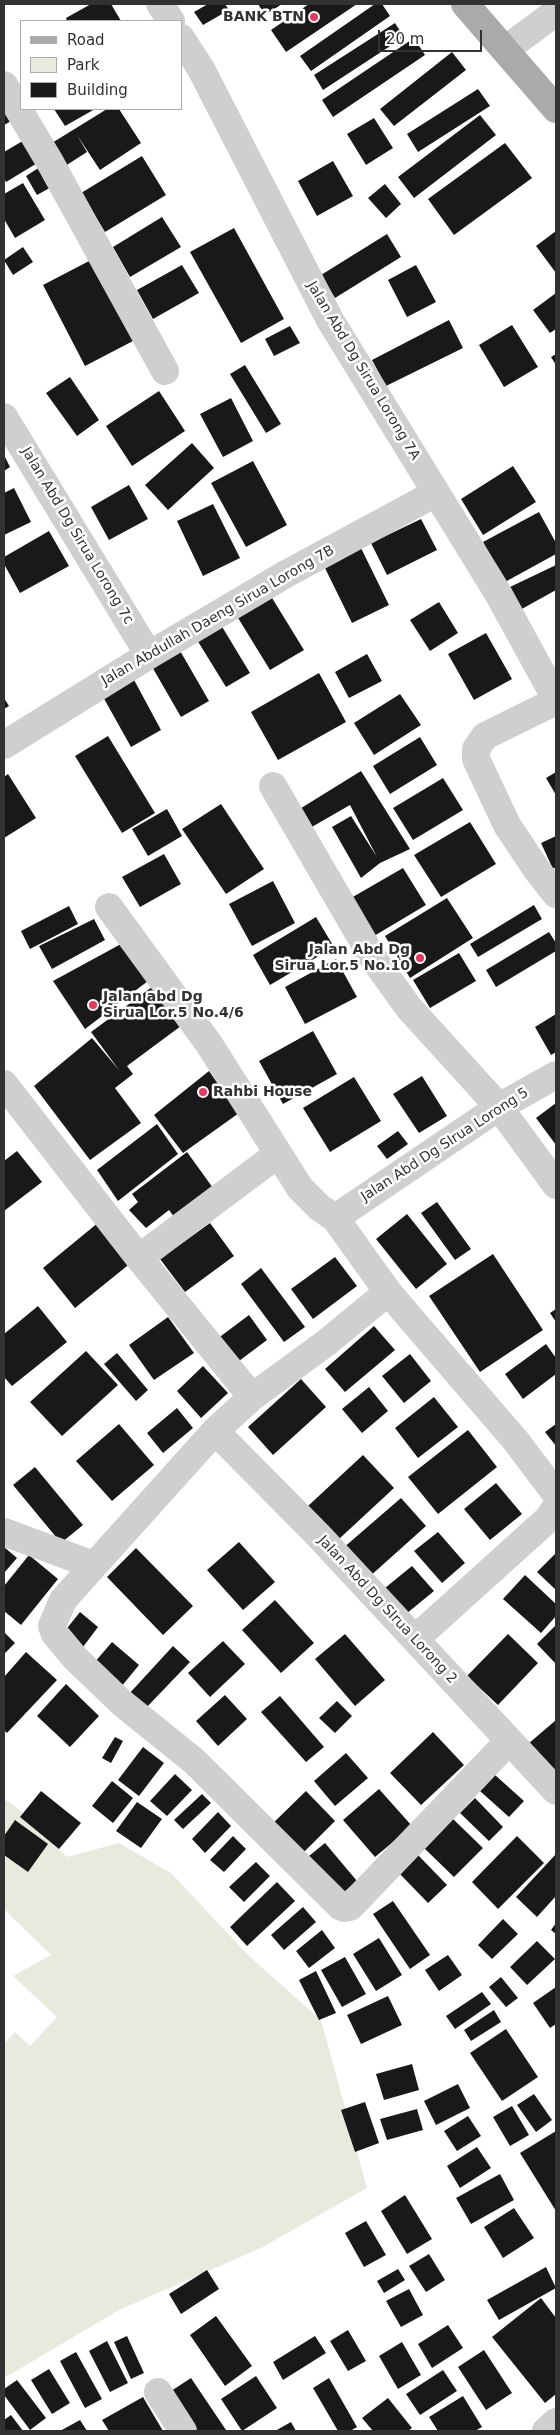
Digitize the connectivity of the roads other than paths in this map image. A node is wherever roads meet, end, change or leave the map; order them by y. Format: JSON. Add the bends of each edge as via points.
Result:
{"nodes":[{"id":1,"x":160,"y":4,"type":"edge"},
{"id":2,"x":465,"y":4,"type":"edge"},
{"id":3,"x":556,"y":12,"type":"edge"},
{"id":4,"x":170,"y":20,"type":"edge"},
{"id":5,"x":182,"y":40,"type":"edge"},
{"id":6,"x":506,"y":49,"type":"junction"},
{"id":7,"x":4,"y":85,"type":"edge"},
{"id":8,"x":556,"y":109,"type":"edge"},
{"id":9,"x":165,"y":371,"type":"dead end"},
{"id":10,"x":4,"y":417,"type":"edge"},
{"id":11,"x":436,"y":493,"type":"junction"},
{"id":12,"x":149,"y":655,"type":"junction"},
{"id":13,"x":556,"y":700,"type":"edge"},
{"id":14,"x":4,"y":745,"type":"edge"},
{"id":15,"x":272,"y":786,"type":"dead end"},
{"id":16,"x":556,"y":894,"type":"edge"},
{"id":17,"x":109,"y":907,"type":"dead end"},
{"id":18,"x":556,"y":1075,"type":"edge"},
{"id":19,"x":4,"y":1084,"type":"edge"},
{"id":20,"x":499,"y":1107,"type":"junction"},
{"id":21,"x":278,"y":1154,"type":"junction"},
{"id":22,"x":556,"y":1185,"type":"edge"},
{"id":23,"x":335,"y":1218,"type":"junction"},
{"id":24,"x":139,"y":1258,"type":"junction"},
{"id":25,"x":388,"y":1292,"type":"junction"},
{"id":26,"x":252,"y":1397,"type":"junction"},
{"id":27,"x":215,"y":1431,"type":"junction"},
{"id":28,"x":556,"y":1494,"type":"edge"},
{"id":29,"x":556,"y":1507,"type":"edge"},
{"id":30,"x":4,"y":1532,"type":"edge"},
{"id":31,"x":93,"y":1565,"type":"junction"},
{"id":32,"x":415,"y":1639,"type":"junction"},
{"id":33,"x":508,"y":1742,"type":"junction"},
{"id":34,"x":556,"y":1791,"type":"edge"},
{"id":35,"x":158,"y":2392,"type":"dead end"},
{"id":36,"x":556,"y":2422,"type":"edge"},
{"id":37,"x":182,"y":2431,"type":"edge"},
{"id":38,"x":546,"y":2431,"type":"edge"}],
"edges":[{"from":1,"to":4,"type":"street"},
{"from":2,"to":6,"type":"main road"},
{"from":3,"to":6,"type":"street"},
{"from":5,"to":11,"type":"street","name":"Jalan Abd Dg Sirua Lorong 7A","via":[[201,69],[330,320]]},
{"from":6,"to":8,"type":"main road"},
{"from":7,"to":9,"type":"street"},
{"from":10,"to":12,"type":"street","name":"Jalan Abd Dg Sirua Lorong 7c"},
{"from":11,"to":12,"type":"street","name":"Jalan Abdullah Daeng Sirua Lorong 7B","via":[[286,574]]},
{"from":11,"to":13,"type":"street","name":"Jalan Abd Dg Sirua Lorong 7A","via":[[499,595]]},
{"from":12,"to":14,"type":"street","name":"Jalan Abdullah Daeng Sirua Lorong 7B"},
{"from":13,"to":16,"type":"street","via":[[485,736],[476,748],[476,759],[507,825]]},
{"from":15,"to":20,"type":"street","via":[[373,958],[409,1008]]},
{"from":17,"to":21,"type":"street","via":[[209,1044]]},
{"from":18,"to":20,"type":"street","name":"Jalan Abd Dg SIrua Lorong 5"},
{"from":19,"to":24,"type":"street"},
{"from":20,"to":22,"type":"street"},
{"from":20,"to":23,"type":"street","name":"Jalan Abd Dg SIrua Lorong 5"},
{"from":21,"to":23,"type":"street","via":[[300,1188]]},
{"from":21,"to":24,"type":"street"},
{"from":23,"to":25,"type":"street"},
{"from":24,"to":26,"type":"street"},
{"from":25,"to":26,"type":"street"},
{"from":25,"to":28,"type":"street","via":[[516,1441]]},
{"from":26,"to":27,"type":"street"},
{"from":27,"to":31,"type":"street"},
{"from":27,"to":32,"type":"street","name":"Jalan Abd Dg SIrua Lorong 2"},
{"from":29,"to":32,"type":"street","via":[[548,1519]]},
{"from":30,"to":31,"type":"street"},
{"from":31,"to":33,"type":"street","via":[[63,1600],[52,1626],[55,1634],[122,1703],[222,1787],[340,1906],[350,1907]]},
{"from":32,"to":33,"type":"street","name":"Jalan Abd Dg SIrua Lorong 2"},
{"from":33,"to":34,"type":"street","name":"Jalan Abd Dg SIrua Lorong 2"},
{"from":35,"to":37,"type":"street"},
{"from":36,"to":38,"type":"street"}]}
